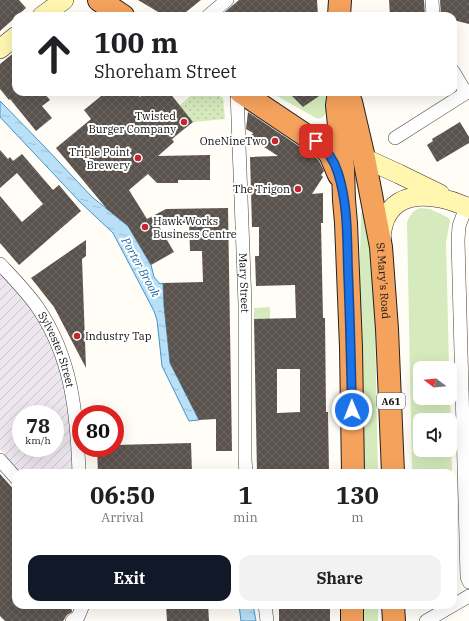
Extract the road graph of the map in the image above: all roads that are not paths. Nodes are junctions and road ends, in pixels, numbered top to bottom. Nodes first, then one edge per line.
1 (48, 0) edge
2 (64, 0) edge
3 (98, 0) edge
4 (227, 0) edge
5 (340, 0) edge
6 (432, 0) edge
7 (41, 12) edge
8 (48, 12) edge
9 (117, 12) edge
10 (213, 12) edge
11 (339, 12) edge
12 (433, 12) edge
13 (12, 39) edge
14 (0, 49) edge
15 (457, 77) edge
16 (467, 92) edge
17 (237, 96) edge
18 (247, 96) edge
19 (338, 96) edge
20 (348, 96) edge
21 (395, 138) dead end
22 (364, 158) junction
23 (344, 200) junction
24 (462, 205) edge
25 (381, 247) junction
26 (0, 264) edge
27 (0, 460) edge
28 (79, 469) edge
29 (245, 469) edge
30 (353, 469) edge
31 (393, 469) edge
32 (12, 474) edge
33 (469, 582) edge
34 (469, 596) edge
35 (457, 603) edge
36 (81, 609) edge
37 (266, 609) edge
38 (352, 609) edge
39 (394, 609) edge
40 (447, 609) edge
41 (72, 621) edge
42 (267, 621) edge
43 (352, 621) edge
44 (394, 621) edge
45 (426, 621) edge

1 - 7 street
2 - 8 street
3 - 9 highway
4 - 10 street
5 - 11 highway
6 - 12 street
13 - 14 street
15 - 16 street
16 - 21 street
17 - 29 street, Mary Street
18 - 23 highway
19 - 23 highway
20 - 22 highway, St Mary's Road / A61
22 - 23 highway
22 - 24 street
22 - 25 highway, St Mary's Road / A61
23 - 30 highway
24 - 25 street
24 - 33 street
25 - 31 highway, St Mary's Road / A61
26 - 28 street, Sylvester Street
27 - 32 street
34 - 35 street
36 - 41 street
37 - 42 street
38 - 43 highway
39 - 44 highway
40 - 45 street

